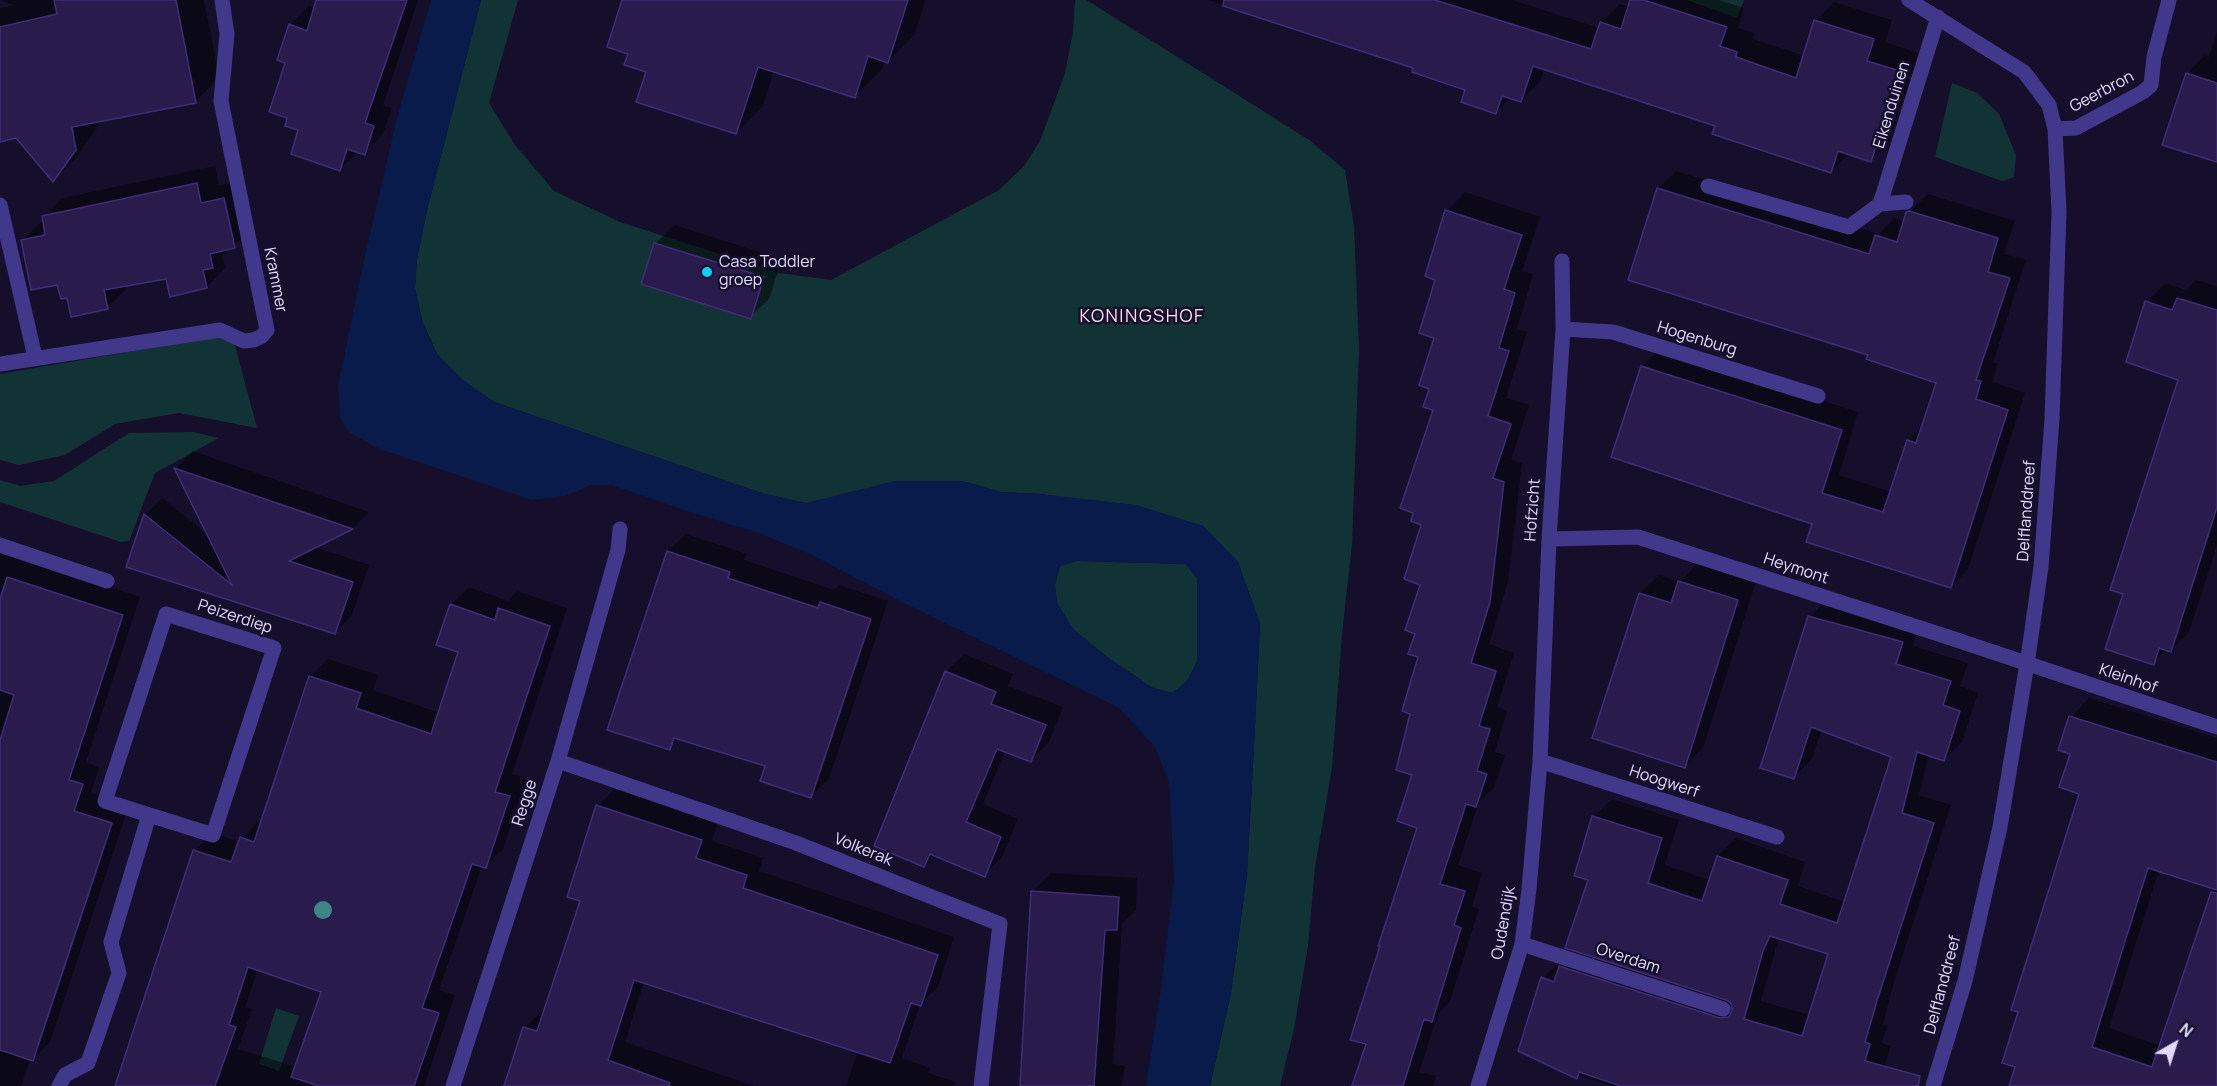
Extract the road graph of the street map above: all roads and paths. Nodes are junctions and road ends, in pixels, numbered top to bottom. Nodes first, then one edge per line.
1 (222, 0) edge
2 (1909, 0) edge
3 (2169, 0) edge
4 (1938, 17) junction
5 (2055, 129) junction
6 (1707, 186) dead end
7 (1906, 202) dead end
8 (1880, 204) junction
9 (0, 205) edge
10 (1562, 261) dead end
11 (1563, 328) junction
12 (35, 357) junction
13 (0, 364) edge
14 (1818, 396) dead end
15 (620, 529) dead end
16 (1548, 539) junction
17 (0, 545) edge
18 (107, 581) dead end
19 (2027, 664) junction
20 (2217, 728) edge
21 (558, 761) junction
22 (1540, 761) junction
23 (149, 814) junction
24 (1777, 837) dead end
25 (1522, 944) junction
26 (1723, 1009) dead end
27 (59, 1086) edge
28 (453, 1086) edge
29 (981, 1086) edge
30 (1478, 1086) edge
31 (1933, 1086) edge

1 - 12 street, Krammer
2 - 4 street, Delflanddreef
3 - 5 street, Geerbron
4 - 5 street, Delflanddreef
4 - 8 street, Eikenduinen
5 - 19 street, Delflanddreef
6 - 8 street
7 - 8 street
9 - 12 street
10 - 11 street, Hofzicht
11 - 14 street, Hogenburg
11 - 16 street, Hofzicht
12 - 13 street, Krammer
15 - 21 street, Regge
16 - 19 street, Heymont
16 - 22 street, Hofzicht
17 - 18 street
19 - 20 street, Kleinhof
19 - 31 street, Delflanddreef
21 - 28 street, Regge
21 - 29 street, Volkerak
22 - 24 street, Hoogwerf
22 - 25 street, Oudendijk
23 - 23 street, Peizerdiep
23 - 27 street
25 - 26 street, Overdam
25 - 30 street, Oudendijk

